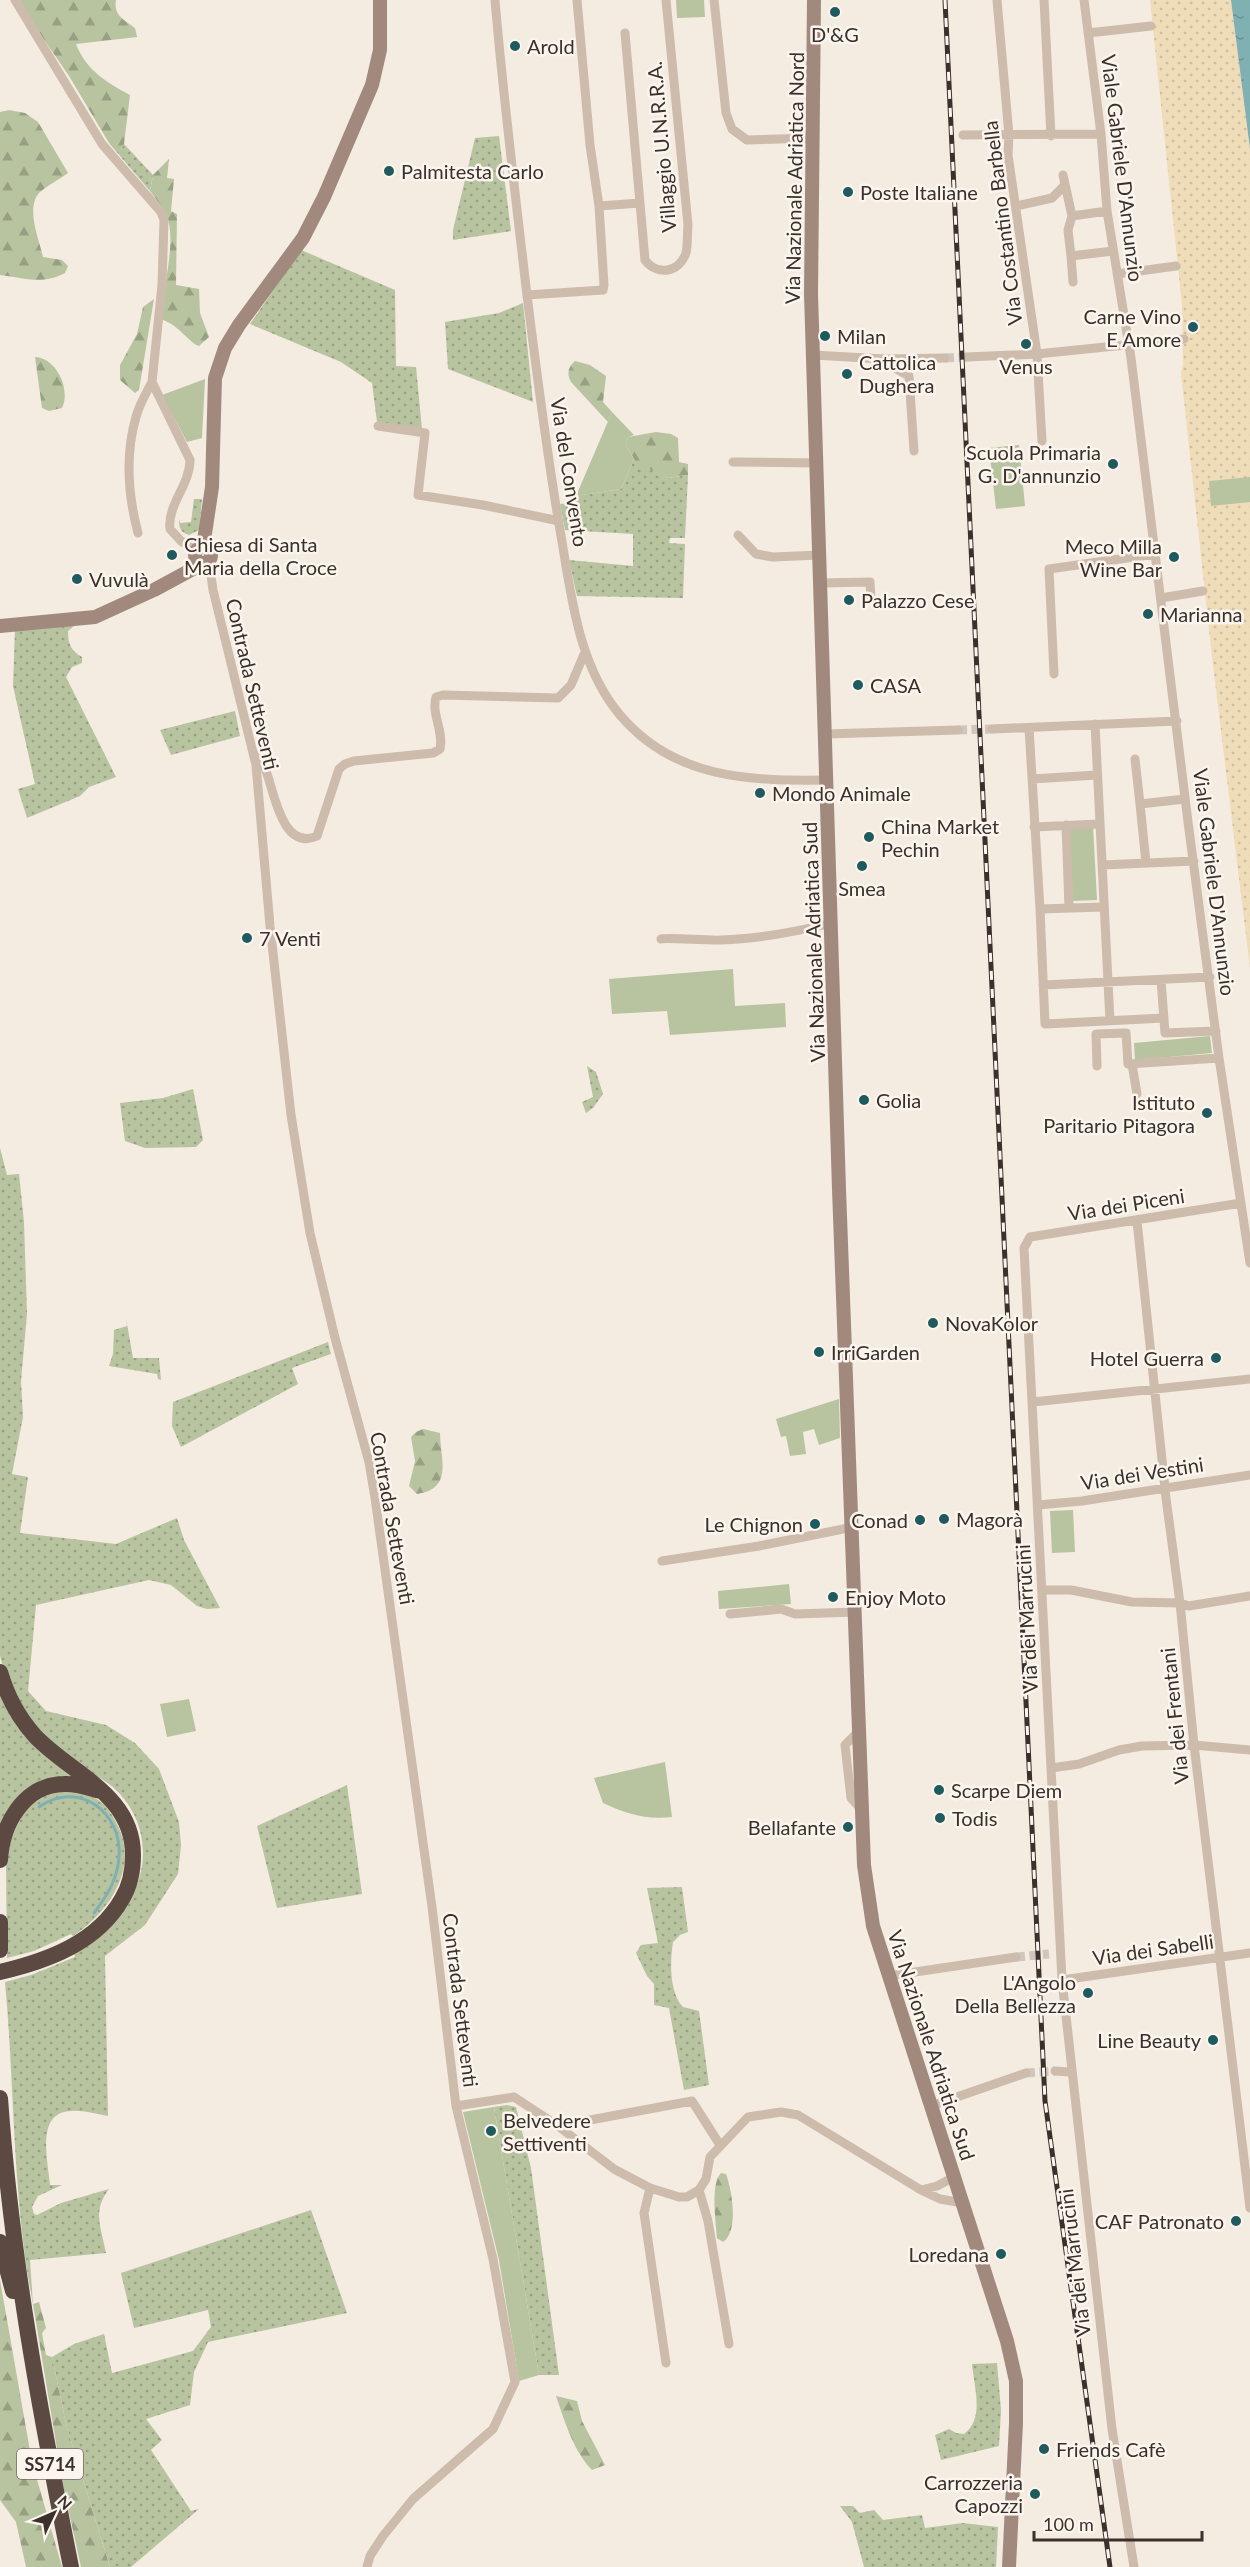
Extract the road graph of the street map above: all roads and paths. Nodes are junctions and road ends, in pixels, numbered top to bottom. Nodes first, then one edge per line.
1 (15, 0) edge
2 (380, 0) edge
3 (495, 0) edge
4 (577, 0) edge
5 (666, 0) edge
6 (714, 0) edge
7 (814, 0) edge
8 (996, 0) edge
9 (1044, 0) edge
10 (1084, 0) edge
11 (1151, 26) dead end
12 (625, 33) dead end
13 (1088, 33) junction
14 (963, 135) dead end
15 (1009, 135) junction
16 (1101, 135) junction
17 (1052, 136) junction
18 (813, 138) junction
19 (1063, 175) dead end
20 (1065, 185) junction
21 (640, 203) junction
22 (599, 206) junction
23 (1016, 206) junction
24 (1107, 211) junction
25 (1072, 216) junction
26 (1113, 251) junction
27 (1071, 256) junction
28 (1176, 266) dead end
29 (1117, 274) junction
30 (1073, 282) dead end
31 (527, 295) junction
32 (1184, 339) dead end
33 (1129, 344) junction
34 (1037, 354) junction
35 (813, 355) junction
36 (967, 357) tunnel mouth
37 (945, 358) tunnel mouth
38 (891, 359) junction
39 (152, 382) junction
40 (378, 426) dead end
41 (1042, 441) dead end
42 (914, 451) dead end
43 (733, 462) dead end
44 (817, 463) junction
45 (559, 521) junction
46 (138, 533) dead end
47 (738, 535) dead end
48 (1155, 554) junction
49 (820, 555) junction
50 (201, 557) junction
51 (821, 583) junction
52 (1203, 591) dead end
53 (1161, 598) junction
54 (871, 600) dead end
55 (0, 626) edge
56 (585, 652) junction
57 (1054, 674) dead end
58 (1177, 721) junction
59 (1095, 724) junction
60 (1029, 728) junction
61 (992, 729) tunnel mouth
62 (958, 730) tunnel mouth
63 (826, 734) junction
64 (252, 746) junction
65 (1135, 759) dead end
66 (1097, 775) junction
67 (1032, 779) junction
68 (827, 780) junction
69 (1185, 799) junction
70 (1140, 804) junction
71 (1099, 824) junction
72 (1066, 825) junction
73 (1035, 826) junction
74 (1194, 861) junction
75 (1146, 863) junction
76 (1102, 865) junction
77 (1103, 907) junction
78 (1069, 908) junction
79 (1041, 909) junction
80 (832, 923) junction
81 (661, 939) dead end
82 (1210, 976) junction
83 (1161, 980) junction
84 (1109, 982) junction
85 (1043, 985) junction
86 (1164, 1018) junction
87 (1110, 1021) junction
88 (1216, 1031) junction
89 (1219, 1058) junction
90 (1132, 1064) junction
91 (1097, 1066) dead end
92 (1137, 1094) dead end
93 (1241, 1203) junction
94 (1137, 1221) junction
95 (1024, 1248) joint
96 (1250, 1263) edge
97 (1250, 1379) edge
98 (1156, 1388) junction
99 (1033, 1402) junction
100 (1250, 1475) edge
101 (1166, 1488) junction
102 (1038, 1505) junction
103 (853, 1527) junction
104 (662, 1561) dead end
105 (1043, 1590) junction
106 (1250, 1596) edge
107 (1180, 1604) junction
108 (856, 1612) junction
109 (730, 1614) dead end
110 (0, 1672) edge
111 (1194, 1745) junction
112 (1250, 1750) edge
113 (1051, 1768) junction
114 (102, 1791) junction
115 (0, 1860) edge
116 (0, 1922) edge
117 (0, 1950) edge
118 (1060, 1953) junction
119 (1250, 1953) edge
120 (1049, 1954) tunnel mouth
121 (1016, 1958) tunnel mouth
122 (1220, 1958) junction
123 (0, 1972) edge
124 (888, 1976) junction
125 (1062, 1980) junction
126 (1055, 2071) tunnel mouth
127 (1070, 2072) junction
128 (1026, 2073) tunnel mouth
129 (0, 2098) edge
130 (456, 2106) junction
131 (930, 2106) junction
132 (558, 2126) junction
133 (720, 2145) junction
134 (954, 2177) junction
135 (650, 2188) junction
136 (699, 2190) junction
137 (921, 2190) junction
138 (963, 2203) junction
139 (1250, 2208) edge
140 (0, 2242) edge
141 (729, 2344) dead end
142 (32, 2360) junction
143 (666, 2363) dead end
144 (71, 2567) edge
145 (367, 2567) edge
146 (1009, 2567) edge
147 (1134, 2567) edge

1 - 39 street
2 - 50 main road
3 - 31 street, Via del Convento
4 - 22 street
5 - 21 street, Villaggio U.N.R.R.A.
6 - 18 street
7 - 18 main road, Via Nazionale Adriatica Nord
8 - 15 street, Via Costantino Barbella
9 - 17 street
10 - 13 street, Viale Gabriele D'Annunzio
11 - 13 street
12 - 21 street, Villaggio U.N.R.R.A.
13 - 16 street, Viale Gabriele D'Annunzio
14 - 15 street
15 - 17 street
15 - 23 street, Via Costantino Barbella
16 - 17 street
16 - 24 street, Viale Gabriele D'Annunzio
18 - 35 main road, Via Nazionale Adriatica Nord
19 - 20 street
20 - 23 street
20 - 25 street
21 - 22 street, Villaggio U.N.R.R.A.
22 - 31 street
23 - 34 street, Via Costantino Barbella
24 - 25 street
24 - 26 street, Viale Gabriele D'Annunzio
25 - 27 street
26 - 27 street
26 - 29 street, Viale Gabriele D'Annunzio
27 - 30 street
28 - 29 street
29 - 33 street, Viale Gabriele D'Annunzio
31 - 45 street, Via del Convento
32 - 33 street
33 - 34 street
33 - 48 street, Viale Gabriele D'Annunzio
34 - 36 street
34 - 41 street, Via Costantino Barbella
35 - 38 street
35 - 44 main road, Via Nazionale Adriatica Sud
37 - 38 street
38 - 42 street
39 - 46 street
39 - 50 street
40 - 45 street
43 - 44 street
44 - 49 main road, Via Nazionale Adriatica Sud
45 - 56 street, Via del Convento
47 - 49 street
48 - 53 street, Viale Gabriele D'Annunzio
48 - 57 street
49 - 51 main road, Via Nazionale Adriatica Sud
50 - 55 main road
50 - 64 street, Contrada Setteventi
51 - 54 street
51 - 63 main road, Via Nazionale Adriatica Sud
52 - 53 street
53 - 58 street, Viale Gabriele D'Annunzio
56 - 64 street
56 - 68 street, Via del Convento
58 - 59 street
58 - 69 street, Viale Gabriele D'Annunzio
59 - 60 street
59 - 66 street
60 - 61 street
60 - 67 street
62 - 63 street
63 - 68 main road, Via Nazionale Adriatica Sud
64 - 130 street, Contrada Setteventi
65 - 70 street
66 - 67 street
66 - 71 street
67 - 73 street
68 - 80 main road, Via Nazionale Adriatica Sud
69 - 70 street
69 - 74 street, Viale Gabriele D'Annunzio
70 - 75 street
71 - 72 street
71 - 76 street
72 - 73 street
72 - 78 street
73 - 79 street
74 - 75 street
74 - 82 street, Viale Gabriele D'Annunzio
75 - 76 street
76 - 77 street
77 - 78 street
77 - 84 street
78 - 79 street
79 - 85 street
80 - 81 street
80 - 103 main road, Via Nazionale Adriatica Sud
82 - 83 street
82 - 88 street, Viale Gabriele D'Annunzio
83 - 84 street
83 - 86 street
84 - 85 street
84 - 87 street
85 - 87 street
86 - 87 street
86 - 88 street
88 - 89 street, Viale Gabriele D'Annunzio
89 - 90 street
89 - 93 street, Viale Gabriele D'Annunzio
90 - 91 street
90 - 92 street
93 - 94 street, Via dei Piceni
93 - 96 street, Viale Gabriele D'Annunzio
94 - 95 street, Via dei Piceni
94 - 98 street, Via dei Frentani
95 - 99 street, Via dei Marrucini
97 - 98 street
98 - 99 street
98 - 101 street, Via dei Frentani
99 - 102 street, Via dei Marrucini
100 - 101 street, Via dei Vestini
101 - 102 street, Via dei Vestini
101 - 107 street, Via dei Frentani
102 - 105 street, Via dei Marrucini
103 - 104 street
103 - 108 main road, Via Nazionale Adriatica Sud
105 - 107 street
105 - 113 street, Via dei Marrucini
106 - 107 street
107 - 111 street, Via dei Frentani
108 - 109 street
108 - 124 main road, Via Nazionale Adriatica Sud
110 - 114 highway
111 - 112 street
111 - 113 street
111 - 122 street, Via dei Frentani
113 - 118 street, Via dei Marrucini
114 - 115 highway
114 - 123 highway
116 - 117 highway
118 - 120 street
118 - 125 street, Via dei Marrucini
119 - 122 street, Via dei Sabelli
121 - 124 street
122 - 125 street, Via dei Sabelli
122 - 139 street, Via dei Frentani
124 - 131 main road, Via Nazionale Adriatica Sud
125 - 127 street, Via dei Marrucini
126 - 127 street
127 - 147 street, Via dei Marrucini
128 - 131 street
129 - 142 highway, SS714
130 - 132 street
130 - 145 street, Contrada Setteventi
131 - 134 main road, Via Nazionale Adriatica Sud
132 - 133 street
132 - 135 street
133 - 136 street
133 - 137 street
134 - 137 street
134 - 138 main road, Via Nazionale Adriatica Sud
135 - 136 street
135 - 143 street
136 - 141 street
137 - 138 street
138 - 146 main road, Via Nazionale Adriatica Sud
140 - 142 highway
142 - 144 highway, SS714

